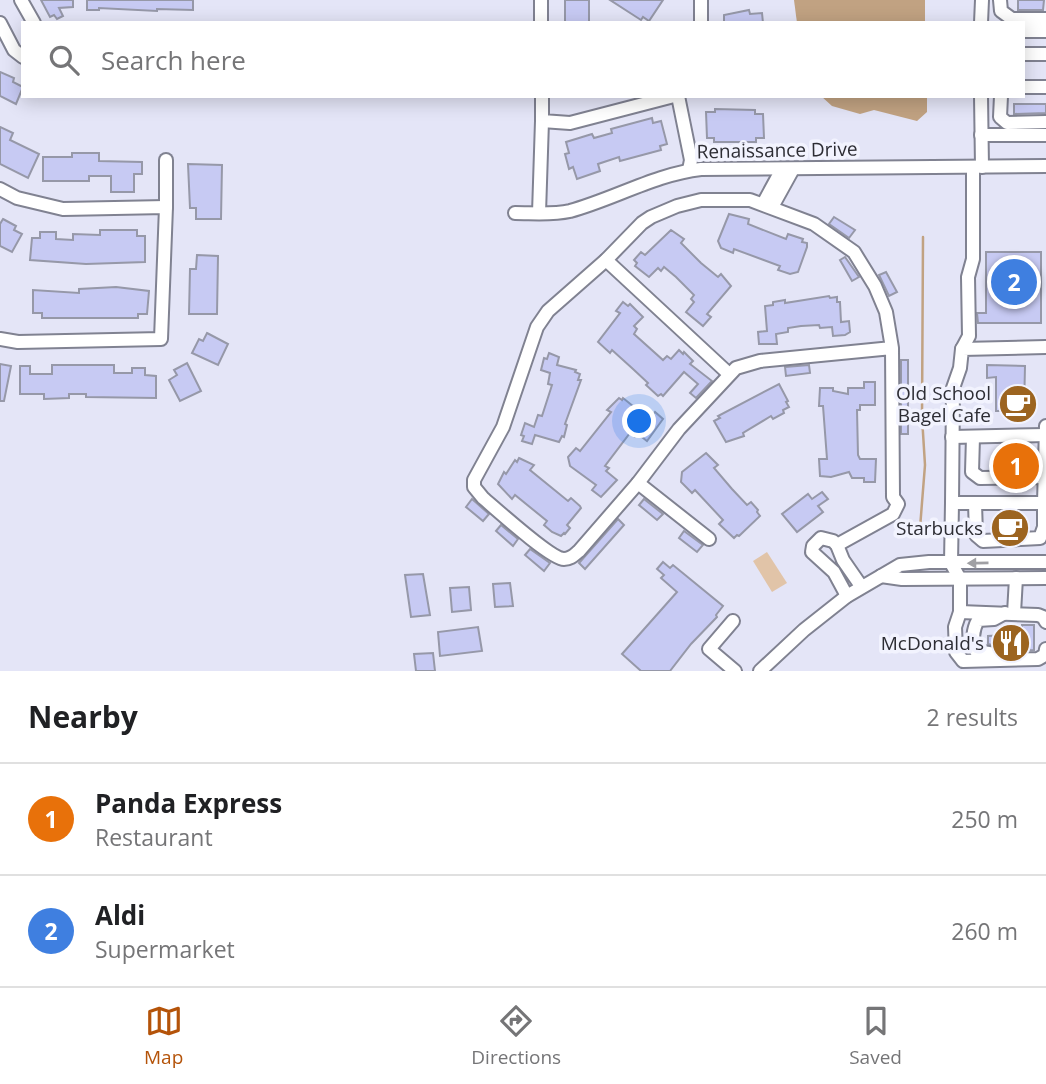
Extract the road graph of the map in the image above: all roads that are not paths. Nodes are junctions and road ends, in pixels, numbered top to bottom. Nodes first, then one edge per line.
1 (21, 0) edge
2 (541, 0) edge
3 (701, 0) edge
4 (982, 0) edge
5 (1000, 0) edge
6 (1046, 19) edge
7 (33, 21) edge
8 (541, 21) edge
9 (701, 21) edge
10 (981, 21) edge
11 (0, 23) edge
12 (1025, 31) edge
13 (1046, 31) edge
14 (1025, 54) edge
15 (1046, 54) edge
16 (21, 55) edge
17 (1025, 62) edge
18 (1046, 62) edge
19 (1046, 86) edge
20 (1025, 87) edge
21 (542, 98) edge
22 (668, 98) edge
23 (676, 98) edge
24 (981, 98) edge
25 (994, 98) edge
26 (1001, 98) edge
27 (542, 121) junction
28 (1046, 122) edge
29 (1007, 123) junction
30 (981, 135) junction
31 (1046, 135) edge
32 (166, 160) dead end
33 (1046, 166) edge
34 (977, 167) junction
35 (788, 169) junction
36 (689, 170) junction
37 (0, 190) edge
38 (768, 205) junction
39 (166, 206) junction
40 (515, 213) dead end
41 (539, 213) junction
42 (606, 260) junction
43 (0, 339) edge
44 (1046, 347) edge
45 (892, 348) junction
46 (962, 349) junction
47 (729, 374) junction
48 (1045, 431) edge
49 (951, 437) junction
50 (973, 437) junction
51 (1045, 477) edge
52 (638, 483) junction
53 (952, 503) junction
54 (975, 503) junction
55 (1044, 503) edge
56 (709, 538) dead end
57 (837, 545) junction
58 (1046, 562) edge
59 (951, 563) junction
60 (881, 576) junction
61 (1016, 578) junction
62 (1046, 578) edge
63 (960, 579) junction
64 (861, 586) junction
65 (848, 596) junction
66 (960, 612) junction
67 (1009, 613) junction
68 (733, 621) dead end
69 (1046, 622) edge
70 (1046, 651) edge
71 (736, 671) edge
72 (760, 671) edge

1 - 7 street
2 - 8 street
3 - 9 street
4 - 10 street
5 - 6 street
11 - 16 street
12 - 13 street
14 - 15 street
17 - 18 street
19 - 20 street
21 - 27 street
22 - 27 street
23 - 36 street
24 - 30 street
25 - 29 street
26 - 29 street
27 - 41 street
28 - 29 street
30 - 31 street
30 - 34 street
32 - 39 street
33 - 34 street, Renaissance Drive
34 - 35 street, Renaissance Drive
34 - 46 street
35 - 36 street, Renaissance Drive
35 - 38 street
36 - 41 street, Renaissance Drive
37 - 39 street
38 - 42 street
38 - 45 street
39 - 43 street
40 - 41 street, Renaissance Drive
42 - 47 street
42 - 52 street
44 - 46 street
45 - 47 street
45 - 57 street
46 - 49 street
47 - 52 street
48 - 50 street
48 - 51 street
49 - 50 street
49 - 53 street
50 - 51 street
51 - 55 street
52 - 56 street
53 - 54 street
53 - 59 street
54 - 55 street
54 - 55 street
57 - 64 street
57 - 65 street
58 -> 59 street
59 - 60 street
59 - 63 street
60 - 63 street
60 - 64 street
61 - 62 street
61 - 63 street
61 - 67 street
63 - 66 street
64 - 65 street
65 - 72 street
66 - 67 street
66 - 70 street
67 - 69 street
67 - 70 street
68 - 71 street

